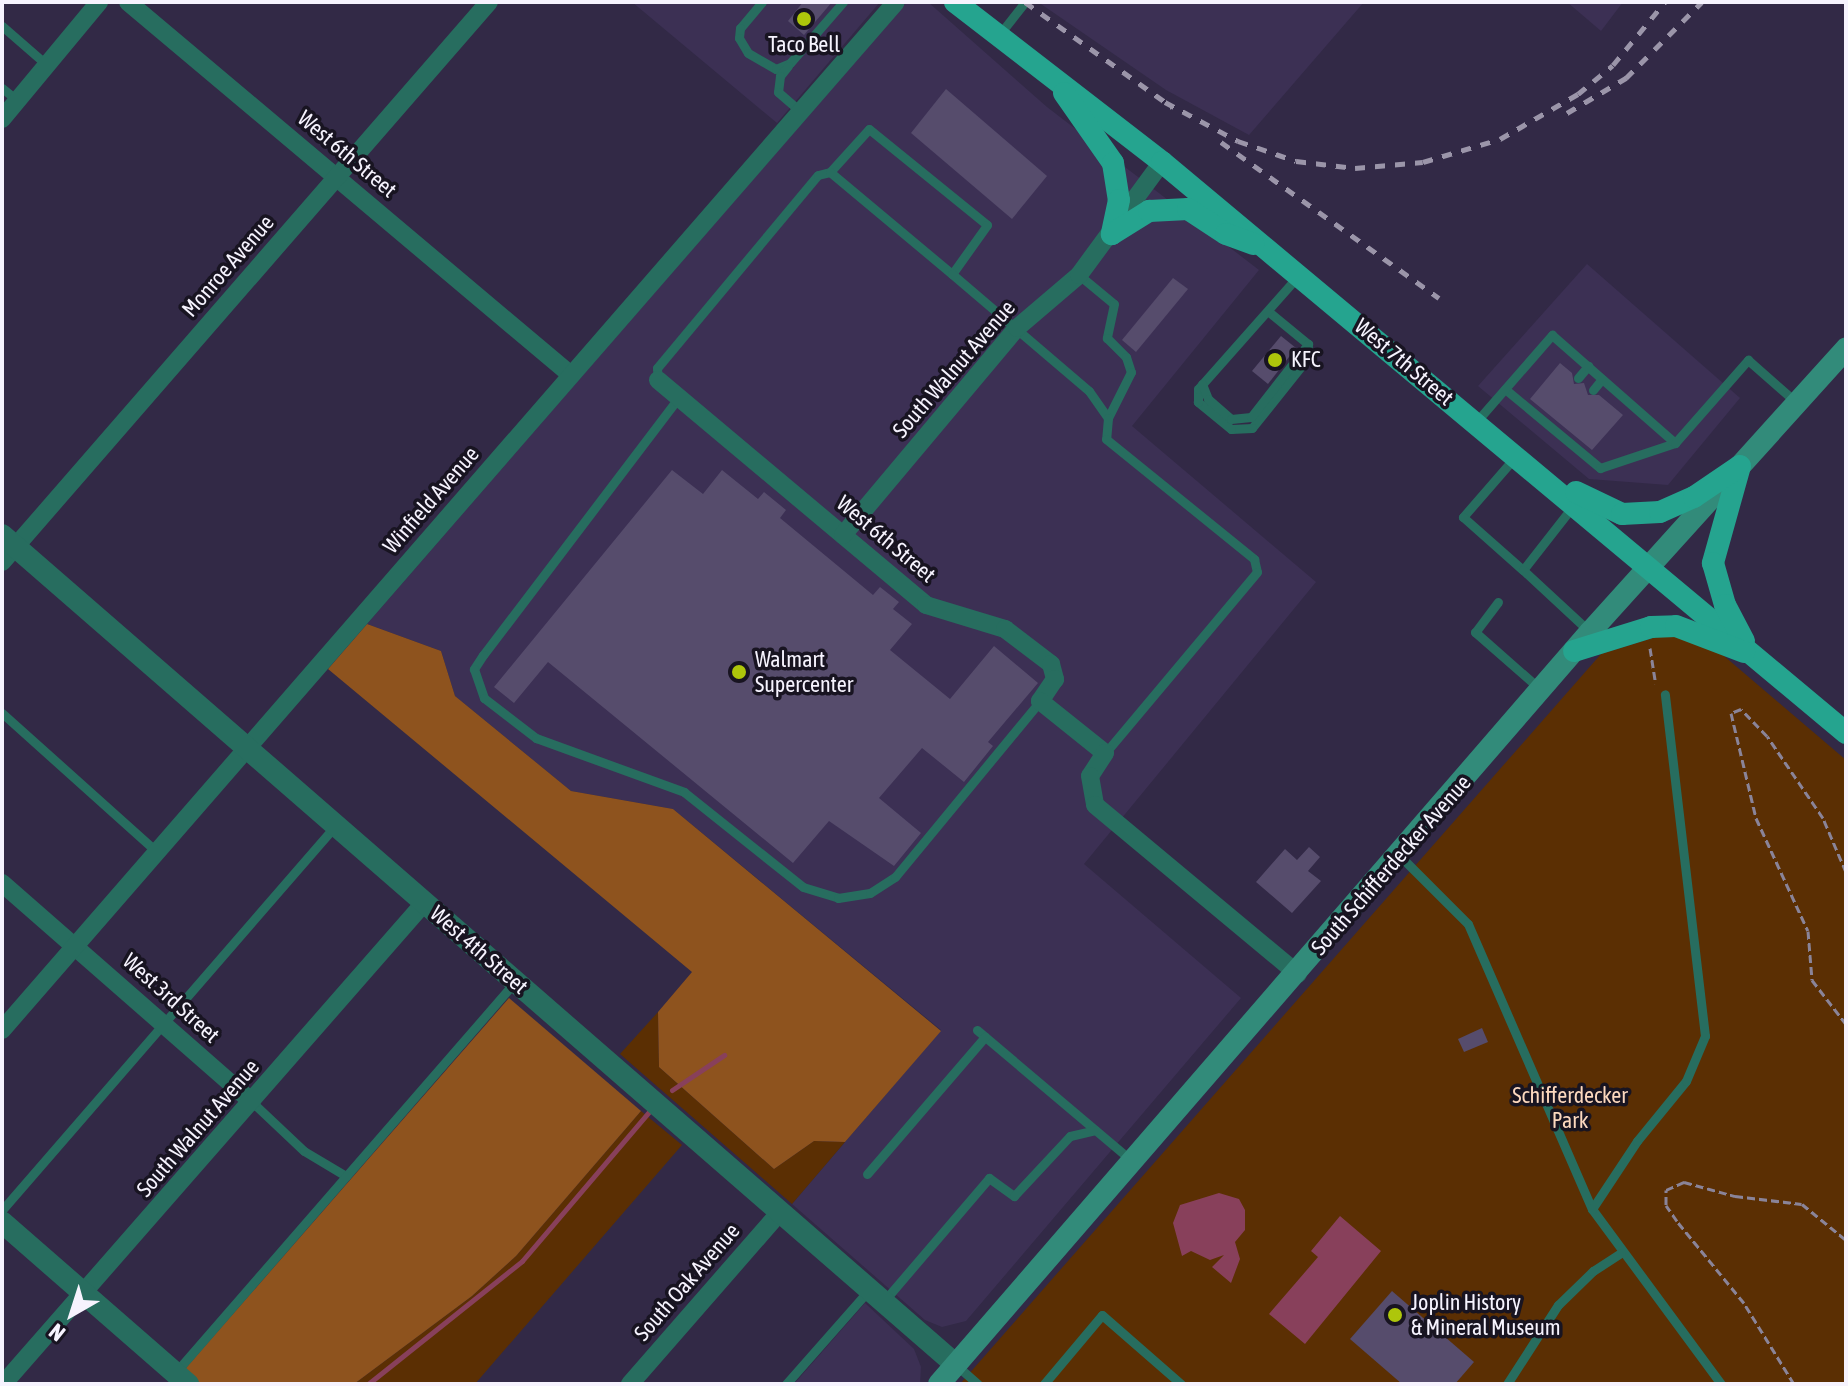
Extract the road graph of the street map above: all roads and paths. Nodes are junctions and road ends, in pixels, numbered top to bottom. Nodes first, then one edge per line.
1 (99, 2) edge
2 (128, 2) edge
3 (489, 2) edge
4 (762, 2) edge
5 (843, 2) edge
6 (896, 2) edge
7 (955, 2) edge
8 (1025, 2) edge
9 (2, 26) edge
10 (999, 35) junction
11 (790, 63) junction
12 (47, 65) junction
13 (1052, 75) junction
14 (2, 88) edge
15 (17, 100) junction
16 (801, 112) junction
17 (2, 119) edge
18 (1162, 162) junction
19 (830, 172) junction
20 (337, 177) junction
21 (1112, 234) junction
22 (1265, 247) junction
23 (952, 274) junction
24 (1079, 275) junction
25 (1299, 275) junction
26 (1269, 312) junction
27 (1017, 328) junction
28 (1846, 349) edge
29 (1588, 366) junction
30 (571, 375) junction
31 (1578, 378) dead end
32 (1602, 379) junction
33 (658, 380) joint
34 (1505, 389) junction
35 (1593, 390) dead end
36 (1620, 395) junction
37 (679, 397) junction
38 (1797, 403) junction
39 (1611, 406) dead end
40 (1108, 418) junction
41 (1476, 422) junction
42 (1675, 443) junction
43 (1516, 455) junction
44 (1740, 466) junction
45 (1550, 484) junction
46 (1574, 504) junction
47 (843, 535) junction
48 (6, 548) edge
49 (1649, 567) junction
50 (1523, 570) junction
51 (1498, 602) dead end
52 (1590, 632) junction
53 (1650, 640) dead end
54 (1574, 651) junction
55 (1751, 652) junction
56 (1541, 690) junction
57 (1665, 694) joint
58 (1040, 701) junction
59 (2, 713) edge
60 (1846, 733) edge
61 (247, 748) junction
62 (1105, 753) junction
63 (336, 825) junction
64 (157, 852) junction
65 (1400, 856) junction
66 (1846, 872) edge
67 (2, 883) edge
68 (424, 903) junction
69 (75, 945) junction
70 (1298, 974) junction
71 (515, 982) junction
72 (164, 1024) junction
73 (1846, 1024) edge
74 (2, 1030) edge
75 (252, 1102) junction
76 (1095, 1130) junction
77 (1133, 1162) junction
78 (867, 1174) dead end
79 (346, 1176) junction
80 (1592, 1209) junction
81 (2, 1210) edge
82 (780, 1212) junction
83 (2, 1222) edge
84 (1846, 1240) edge
85 (1621, 1253) junction
86 (85, 1294) junction
87 (876, 1296) junction
88 (956, 1365) junction
89 (181, 1378) edge
90 (5, 1382) dead end
91 (630, 1384) edge
92 (786, 1384) edge
93 (939, 1384) edge
94 (978, 1384) edge
95 (1045, 1384) edge
96 (1181, 1384) edge
97 (1507, 1384) edge
98 (1721, 1384) edge
99 (1794, 1384) edge

1 - 12 street
2 - 20 street, West 6th Street
3 - 20 street, Monroe Avenue
4 - 11 lane
5 - 11 lane
6 - 16 street, Winfield Avenue
7 - 10 main road, West 7th Street
8 - 10 lane
9 - 12 lane
10 - 13 main road, West 7th Street
11 - 16 lane
12 - 15 street
13 - 18 main road, West 7th Street
13 - 21 main road
14 - 15 lane
15 - 17 street
16 - 30 street, Winfield Avenue
18 - 21 street, South Walnut Avenue
18 - 22 main road, West 7th Street
19 - 23 lane
19 - 23 lane
19 - 33 lane
20 - 30 street, West 6th Street
20 - 48 street, Monroe Avenue
21 - 22 main road
21 - 24 street, South Walnut Avenue
22 - 25 main road, West 7th Street
23 - 27 lane
24 - 27 street, South Walnut Avenue
24 - 40 lane
25 - 26 lane
25 - 41 main road, West 7th Street
26 - 26 lane
27 - 40 lane
27 - 47 street, South Walnut Avenue
28 - 38 main road, South Schifferdecker Avenue
29 - 31 lane
29 - 32 lane
29 - 34 lane
30 - 61 street, Winfield Avenue
32 - 35 lane
32 - 36 lane
33 - 37 street, West 6th Street
34 - 41 lane
34 - 42 lane
36 - 39 lane
36 - 42 lane
37 - 47 street, West 6th Street
37 - 58 lane
38 - 42 lane
38 - 44 main road, South Schifferdecker Avenue
40 - 62 lane
41 - 43 main road, West 7th Street
43 - 45 main road, West 7th Street
43 - 50 lane
44 - 45 main road
44 - 49 main road, South Schifferdecker Avenue
44 - 55 main road
45 - 46 main road, West 7th Street
46 - 49 main road, West 7th Street
46 - 50 lane
47 - 58 street, West 6th Street
48 - 61 street, West 4th Street
49 - 52 main road, South Schifferdecker Avenue
49 - 55 main road, West 7th Street
50 - 52 lane
51 - 56 lane
52 - 54 main road, South Schifferdecker Avenue
53 - 57 path
54 - 55 main road
54 - 56 main road, South Schifferdecker Avenue
55 - 60 main road, West 7th Street
56 - 65 main road, South Schifferdecker Avenue
57 - 80 lane
58 - 62 street
59 - 64 lane
61 - 63 street, West 4th Street
61 - 64 street, Winfield Avenue
62 - 70 street
63 - 68 street, West 4th Street
63 - 72 lane
64 - 69 street, Winfield Avenue
65 - 70 main road, South Schifferdecker Avenue
65 - 80 lane
66 - 73 path
67 - 69 street, West 3rd Street
68 - 71 street, West 4th Street
68 - 75 street, South Walnut Avenue
69 - 72 street, West 3rd Street
69 - 74 street, Winfield Avenue
70 - 77 main road, South Schifferdecker Avenue
71 - 79 lane
71 - 82 street, West 4th Street
72 - 75 street, West 3rd Street
72 - 81 lane
75 - 79 lane, West 3rd Street
75 - 86 street, South Walnut Avenue
76 - 77 lane
76 - 78 lane
76 - 87 lane
77 - 88 main road, South Schifferdecker Avenue
79 - 89 lane
80 - 85 lane
82 - 87 street, West 4th Street
82 - 91 street, South Oak Avenue
83 - 86 street
84 - 99 path
85 - 97 lane
85 - 98 lane
86 - 89 street
86 - 90 street, South Walnut Avenue
87 - 88 street, West 4th Street
87 - 92 lane
88 - 93 main road, South Schifferdecker Avenue
88 - 94 lane
95 - 96 lane

